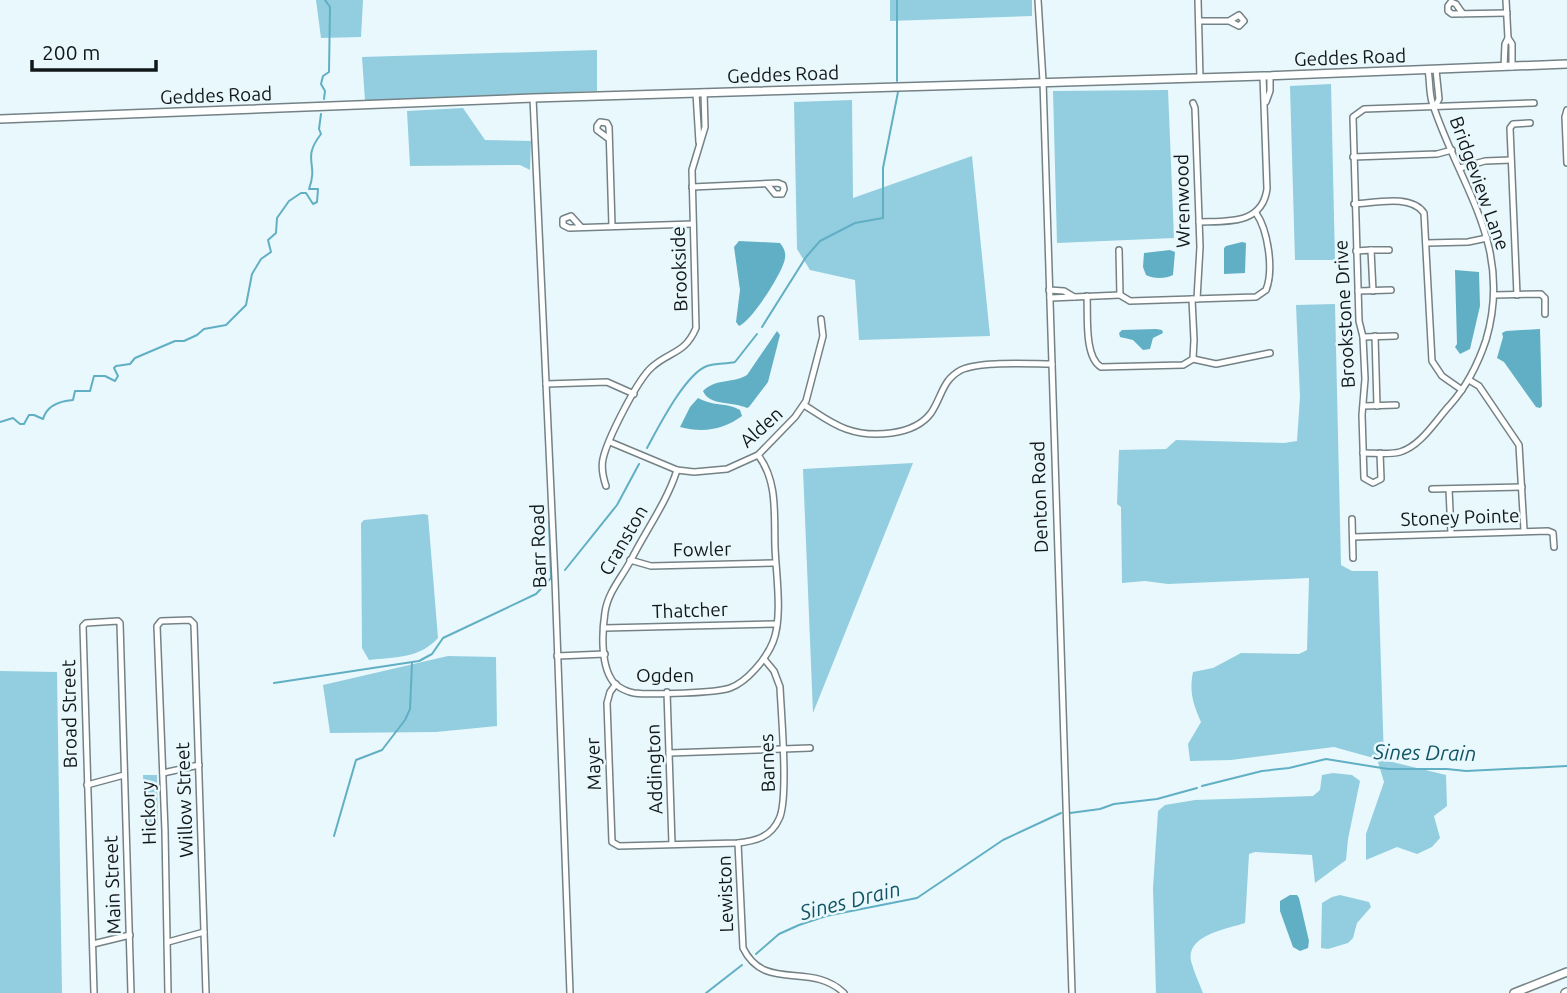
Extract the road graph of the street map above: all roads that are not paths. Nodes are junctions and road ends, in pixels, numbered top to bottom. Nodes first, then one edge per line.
1 (1038, 0) edge
2 (1198, 0) edge
3 (1506, 0) edge
4 (1507, 13) junction
5 (1463, 14) dead end
6 (1199, 21) junction
7 (1230, 21) dead end
8 (1567, 64) edge
9 (1508, 67) junction
10 (1432, 70) junction
11 (1267, 76) junction
12 (1200, 78) junction
13 (1043, 81) junction
14 (700, 92) junction
15 (533, 98) junction
16 (1193, 103) dead end
17 (1534, 103) dead end
18 (1435, 107) junction
19 (1567, 110) edge
20 (0, 119) edge
21 (1530, 123) dead end
22 (609, 139) dead end
23 (1452, 150) junction
24 (1353, 157) junction
25 (1511, 160) junction
26 (1567, 163) edge
27 (1460, 168) junction
28 (766, 184) dead end
29 (692, 187) junction
30 (1354, 204) junction
31 (1256, 212) junction
32 (1199, 222) junction
33 (694, 224) junction
34 (612, 226) junction
35 (580, 228) dead end
36 (1487, 238) junction
37 (1427, 243) junction
38 (1119, 250) dead end
39 (1371, 250) junction
40 (1389, 250) dead end
41 (1356, 251) junction
42 (1049, 290) junction
43 (1373, 290) junction
44 (1391, 290) dead end
45 (1358, 291) junction
46 (1120, 295) junction
47 (1494, 295) junction
48 (1517, 295) junction
49 (1087, 296) junction
50 (1074, 297) junction
51 (1050, 298) junction
52 (1195, 299) junction
53 (1545, 314) dead end
54 (821, 319) dead end
55 (1395, 336) dead end
56 (1363, 337) junction
57 (1375, 337) junction
58 (1270, 354) dead end
59 (1193, 359) junction
60 (1052, 364) junction
61 (1469, 380) junction
62 (546, 384) junction
63 (1462, 390) junction
64 (634, 394) junction
65 (804, 405) junction
66 (1396, 405) dead end
67 (1377, 406) junction
68 (1364, 407) junction
69 (610, 442) junction
70 (1363, 453) junction
71 (1380, 453) junction
72 (758, 455) junction
73 (677, 470) junction
74 (606, 486) dead end
75 (1522, 487) junction
76 (1432, 489) dead end
77 (1449, 489) junction
78 (1352, 519) dead end
79 (1524, 530) junction
80 (1451, 533) junction
81 (1353, 537) junction
82 (1554, 547) dead end
83 (1353, 558) dead end
84 (631, 560) junction
85 (775, 563) junction
86 (177, 620) joint
87 (777, 624) junction
88 (604, 628) junction
89 (605, 654) junction
90 (557, 656) junction
91 (764, 659) junction
92 (616, 684) junction
93 (667, 692) junction
94 (810, 748) dead end
95 (782, 749) junction
96 (669, 753) junction
97 (199, 765) junction
98 (163, 773) junction
99 (124, 775) junction
100 (87, 785) junction
101 (738, 843) junction
102 (672, 844) junction
103 (204, 932) junction
104 (130, 935) junction
105 (168, 942) junction
106 (93, 944) junction
107 (1567, 972) edge
108 (94, 993) edge
109 (131, 993) edge
110 (168, 993) edge
111 (206, 993) edge
112 (570, 993) edge
113 (844, 993) edge
114 (1072, 993) edge
115 (1514, 993) edge

1 - 13 street, Denton Road
2 - 6 street
3 - 4 street
4 - 5 street
4 - 9 street
6 - 7 street
6 - 12 street
8 - 9 main road, Geddes Road
9 - 10 main road, Geddes Road
10 - 11 main road, Geddes Road
10 - 18 street, Bridgeview Lane
11 - 12 main road, Geddes Road
11 - 31 street
12 - 13 main road, Geddes Road
13 - 14 main road, Geddes Road
13 - 42 street, Denton Road
14 - 15 main road, Geddes Road
14 - 29 street, Brookside
15 - 20 main road, Geddes Road
15 - 62 street, Barr Road
16 - 32 street, Wrenwood
17 - 18 street
18 - 23 street, Bridgeview Lane
18 - 24 street, Brookstone Drive
19 - 26 street
21 - 25 street
22 - 34 street
23 - 24 street
23 - 27 street, Bridgeview Lane
24 - 30 street, Brookstone Drive
25 - 27 street
25 - 48 street
27 - 36 street, Bridgeview Lane
28 - 29 street
29 - 33 street, Brookside
30 - 37 street
30 - 41 street, Brookstone Drive
31 - 32 street
31 - 52 street
32 - 52 street, Wrenwood
33 - 34 street
33 - 64 street, Brookside
34 - 35 street
36 - 37 street
36 - 47 street, Bridgeview Lane
37 - 63 street
38 - 46 street
39 - 40 street
39 - 41 street
39 - 43 street
41 - 45 street, Brookstone Drive
42 - 50 street
42 - 51 street, Denton Road
43 - 44 street
43 - 45 street
45 - 56 street, Brookstone Drive
46 - 49 street
46 - 52 street
47 - 48 street
47 - 61 street, Bridgeview Lane
48 - 53 street
49 - 50 street
49 - 59 street
50 - 51 street
51 - 60 street, Denton Road
52 - 59 street, Wrenwood
54 - 65 street, Alden
55 - 57 street
56 - 57 street
56 - 68 street, Brookstone Drive
57 - 67 street
58 - 59 street
60 - 65 street
60 - 114 street, Denton Road
61 - 63 street, Bridgeview Lane
61 - 75 street
62 - 64 street
62 - 90 street, Barr Road
63 - 71 street, Bridgeview Lane
64 - 69 street, Brookside
65 - 72 street, Alden
66 - 67 street
67 - 68 street
68 - 70 street, Brookstone Drive
69 - 73 street, Alden
69 - 74 street, Brookside
70 - 71 street, Bridgeview Lane
70 - 71 street, Brookstone Drive
72 - 73 street, Alden
72 - 85 street
73 - 84 street, Cranston
75 - 77 street
75 - 79 street
76 - 77 street
77 - 80 street
78 - 81 street
79 - 80 street, Stoney Pointe
79 - 82 street, Stoney Pointe
80 - 81 street, Stoney Pointe
81 - 83 street
84 - 85 street, Fowler
84 - 88 street, Cranston
85 - 87 street
86 - 97 street, Willow Street
86 - 98 street, Hickory
87 - 88 street, Thatcher
87 - 91 street
88 - 89 street, Ogden
89 - 90 street
89 - 92 street, Ogden
90 - 112 street, Barr Road
91 - 93 street, Ogden
91 - 95 street, Barnes
92 - 93 street, Ogden
92 - 102 street, Mayer
93 - 96 street, Addington
94 - 95 street
95 - 96 street
95 - 101 street, Barnes
96 - 102 street, Addington
97 - 98 street
97 - 103 street, Willow Street
98 - 105 street, Hickory
99 - 100 street
99 - 100 street, Broad Street
99 - 104 street, Main Street
100 - 106 street, Broad Street
101 - 102 street
101 - 113 street, Lewiston
103 - 105 street
103 - 111 street, Willow Street
104 - 106 street
104 - 109 street, Main Street
105 - 110 street, Hickory
106 - 108 street, Broad Street
107 - 115 main road

